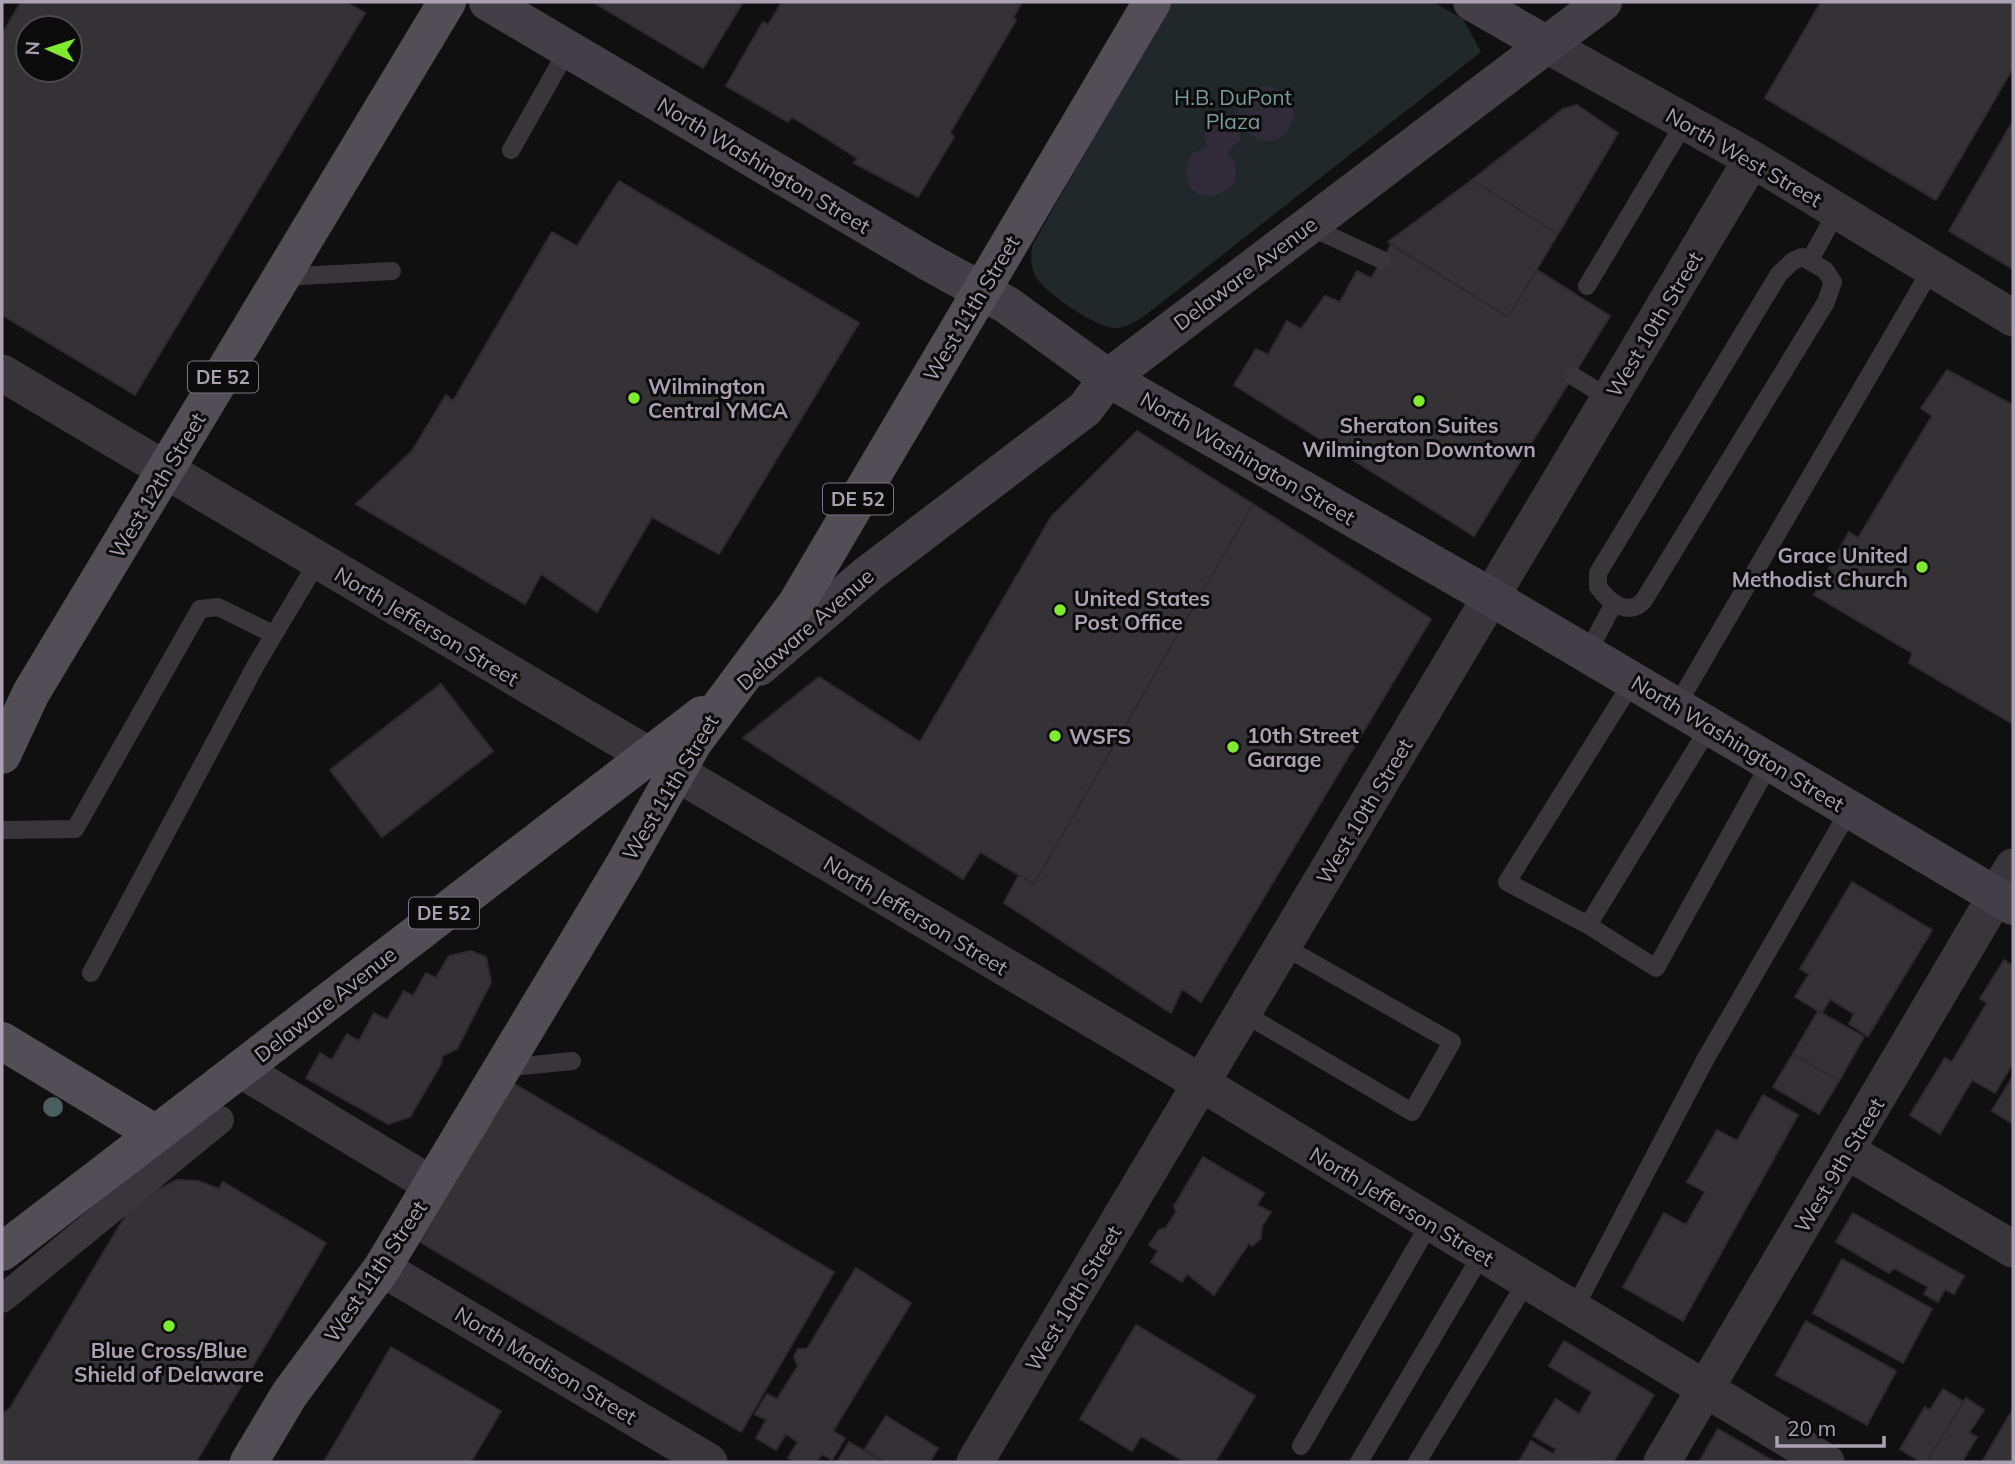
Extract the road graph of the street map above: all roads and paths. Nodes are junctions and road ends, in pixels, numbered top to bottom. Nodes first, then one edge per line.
1 (447, 2) edge
2 (488, 2) edge
3 (1152, 2) edge
4 (1472, 2) edge
5 (1603, 2) edge
6 (1547, 45) junction
7 (568, 49) junction
8 (1685, 122) junction
9 (512, 150) dead end
10 (1752, 159) junction
11 (1837, 211) junction
12 (1308, 226) junction
13 (1382, 260) dead end
14 (1810, 260) junction
15 (1932, 268) junction
16 (392, 271) dead end
17 (282, 277) junction
18 (1587, 286) dead end
19 (981, 291) junction
20 (2013, 318) edge
21 (2, 373) edge
22 (1573, 376) dead end
23 (1108, 378) junction
24 (1610, 398) junction
25 (166, 470) junction
26 (318, 561) junction
27 (1491, 597) junction
28 (1614, 603) junction
29 (273, 634) junction
30 (1587, 654) junction
31 (1633, 681) junction
32 (723, 698) junction
33 (1676, 706) junction
34 (1710, 726) junction
35 (2, 755) edge
36 (1770, 763) junction
37 (662, 766) junction
38 (1850, 809) junction
39 (2, 830) edge
40 (2007, 890) edge
41 (1588, 925) junction
42 (1283, 946) junction
43 (91, 973) dead end
44 (1243, 1013) junction
45 (2, 1041) edge
46 (572, 1060) dead end
47 (503, 1068) junction
48 (240, 1069) junction
49 (1202, 1083) junction
50 (220, 1120) dead end
51 (156, 1134) junction
52 (1847, 1151) junction
53 (432, 1185) junction
54 (1430, 1223) junction
55 (2013, 1249) edge
56 (2, 1252) edge
57 (1482, 1254) junction
58 (383, 1268) junction
59 (1527, 1282) junction
60 (2, 1299) edge
61 (1573, 1311) junction
62 (1705, 1390) junction
63 (1301, 1446) dead end
64 (249, 1462) edge
65 (709, 1462) edge
66 (975, 1462) edge
67 (1359, 1462) edge
68 (1418, 1462) edge
69 (1662, 1462) edge
70 (1826, 1462) edge

1 - 17 main road, West 12th Street / DE 52
2 - 7 main road, North Washington Street
3 - 19 main road, West 11th Street / DE 52
4 - 6 main road, North West Street
5 - 6 main road, Delaware Avenue
6 - 8 street, North West Street
6 - 12 main road, Delaware Avenue
7 - 9 lane
7 - 19 main road, North Washington Street
8 - 10 street, North West Street
8 - 18 lane
10 - 11 street, North West Street
10 - 24 street, West 10th Street
11 - 14 lane
11 - 15 street, North West Street
12 - 13 lane
12 - 23 main road, Delaware Avenue
14 - 28 lane
14 - 28 lane
15 - 20 street, North West Street
15 - 33 lane
16 - 17 lane
17 - 25 main road, West 12th Street / DE 52
19 - 23 main road, North Washington Street
19 - 32 main road, West 11th Street / DE 52
21 - 25 street, North Jefferson Street
22 - 24 lane
23 - 27 main road, North Washington Street
23 - 32 main road, Delaware Avenue
24 - 27 street, West 10th Street
25 - 26 street, North Jefferson Street
25 - 35 main road, West 12th Street / DE 52
26 - 29 lane
26 - 37 street, North Jefferson Street
27 - 30 main road, North Washington Street
27 - 42 street, West 10th Street
28 - 30 lane
29 - 39 lane
29 - 43 lane
30 - 31 main road, North Washington Street
31 - 33 main road, North Washington Street
31 - 41 lane
32 - 37 main road, West 11th Street
33 - 34 main road, North Washington Street
34 - 36 main road, North Washington Street
34 - 41 lane
36 - 38 main road, North Washington Street
36 - 41 lane
37 - 47 main road, West 11th Street
37 - 48 main road, Delaware Avenue / DE 52
37 - 49 street, North Jefferson Street
38 - 40 main road, North Washington Street
38 - 61 lane
40 - 52 street, West 9th Street
42 - 44 street, West 10th Street
42 - 44 lane
44 - 49 street, West 10th Street
45 - 51 main road
46 - 47 lane
47 - 53 main road, West 11th Street
48 - 51 main road, Delaware Avenue / DE 52
48 - 53 street
49 - 54 street, North Jefferson Street
49 - 66 street, West 10th Street
50 - 60 street
51 - 56 main road, Delaware Avenue / DE 52
52 - 55 street
52 - 62 street, West 9th Street
53 - 58 main road, West 11th Street
54 - 57 street, North Jefferson Street
54 - 63 lane
57 - 59 street, North Jefferson Street
57 - 67 lane
58 - 64 main road, West 11th Street
58 - 65 street, North Madison Street
59 - 61 street, North Jefferson Street
59 - 68 lane
61 - 62 street, North Jefferson Street
62 - 69 street, West 9th Street
62 - 70 street, North Jefferson Street

